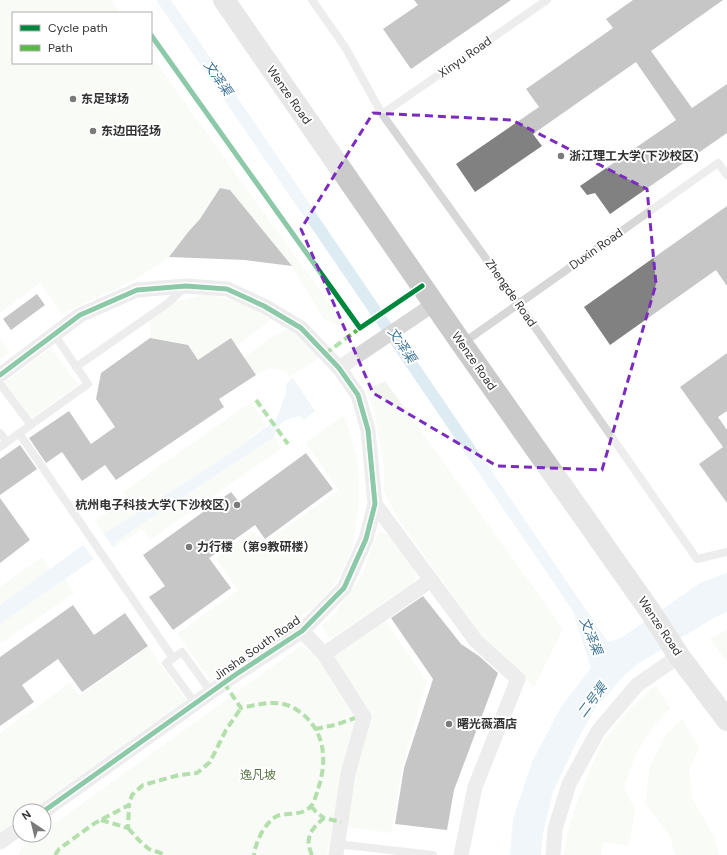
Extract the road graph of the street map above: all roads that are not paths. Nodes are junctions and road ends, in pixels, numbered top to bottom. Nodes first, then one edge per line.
1 (224, 0) edge
2 (312, 0) edge
3 (547, 0) edge
4 (382, 114) junction
5 (727, 175) edge
6 (186, 286) junction
7 (518, 303) junction
8 (434, 304) junction
9 (54, 334) junction
10 (462, 344) junction
11 (76, 367) junction
12 (339, 368) junction
13 (0, 375) edge
14 (0, 384) edge
15 (31, 425) junction
16 (0, 433) edge
17 (19, 433) junction
18 (4, 444) edge
19 (375, 504) junction
20 (727, 552) edge
21 (431, 580) junction
22 (302, 631) junction
23 (324, 654) junction
24 (678, 654) junction
25 (173, 658) junction
26 (211, 692) junction
27 (195, 703) junction
28 (727, 720) edge
29 (52, 805) edge
30 (12, 834) edge
31 (0, 842) edge
32 (336, 850) edge
33 (433, 855) edge
34 (461, 855) edge
35 (553, 855) edge

1 - 8 main road, Wenze Road
2 - 4 lane, Zhengde Road
3 - 4 lane, Xinyu Road
4 - 7 lane, Zhengde Road
5 - 7 lane, Duxin Road
6 - 9 street, Jinsha South Road
6 - 11 lane
6 - 12 street, Jinsha South Road
7 - 10 lane, Duxin Road
7 - 20 lane, Zhengde Road
8 - 10 main road, Wenze Road
8 - 12 street
9 - 11 lane
9 - 13 street, Jinsha South Road
10 - 24 main road, Wenze Road
11 - 15 lane
12 - 19 street, Jinsha South Road
14 - 15 lane
15 - 17 lane
16 - 18 lane
17 - 18 lane
17 - 25 lane
19 - 21 street
19 - 22 street, Jinsha South Road
21 - 23 street
21 - 34 street
22 - 23 street
22 - 26 street, Jinsha South Road
23 - 32 street
24 - 28 main road, Wenze Road
24 - 35 street
25 - 26 lane
25 - 27 lane
26 - 27 street, Jinsha South Road
27 - 29 street, Jinsha South Road
30 - 31 street
32 - 33 lane

